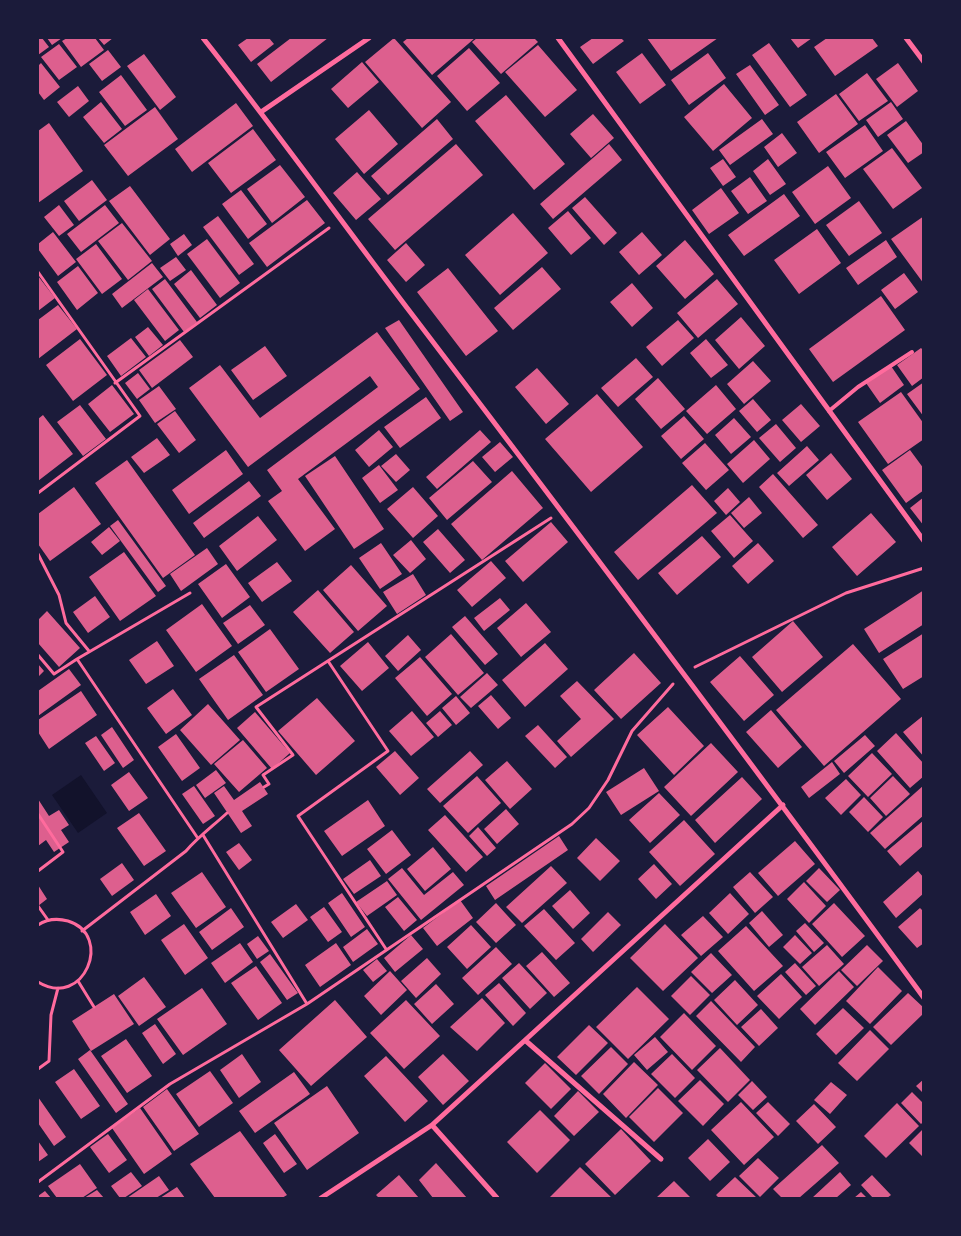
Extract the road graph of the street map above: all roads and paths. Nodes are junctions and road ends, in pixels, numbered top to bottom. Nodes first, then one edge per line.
1 (203, 38) edge
2 (369, 38) edge
3 (558, 38) edge
4 (906, 38) edge
5 (924, 62) edge
6 (261, 112) junction
7 (340, 220) junction
8 (38, 272) edge
9 (912, 352) dead end
10 (116, 383) junction
11 (829, 411) junction
12 (38, 494) edge
13 (562, 511) junction
14 (924, 541) edge
15 (38, 554) edge
16 (924, 568) edge
17 (190, 593) dead end
18 (90, 651) junction
19 (38, 655) edge
20 (77, 659) junction
21 (328, 661) junction
22 (683, 673) junction
23 (264, 787) dead end
24 (783, 805) junction
25 (227, 813) dead end
26 (38, 814) edge
27 (203, 835) junction
28 (197, 837) junction
29 (38, 871) edge
30 (38, 906) edge
31 (48, 920) junction
32 (38, 925) edge
33 (82, 930) junction
34 (386, 949) junction
35 (78, 981) junction
36 (38, 982) edge
37 (58, 988) junction
38 (924, 998) edge
39 (307, 1004) junction
40 (94, 1007) dead end
41 (526, 1041) junction
42 (38, 1069) edge
43 (432, 1125) junction
44 (661, 1159) dead end
45 (38, 1182) edge
46 (321, 1198) edge
47 (497, 1198) edge

1 - 6 street
2 - 6 street
3 - 11 street
4 - 5 street
6 - 7 street
7 - 10 path
7 - 13 street
8 - 10 path
9 - 11 lane
10 - 12 path
11 - 14 street
13 - 21 path
13 - 22 street
15 - 18 path
16 - 22 path
17 - 18 path
18 - 20 path
19 - 20 path
20 - 28 path
21 - 23 path
21 - 34 path
22 - 24 street
22 - 34 path
24 - 38 street
24 - 41 street
25 - 27 path
26 - 29 path
27 - 28 path
27 - 39 path
28 - 33 path
30 - 31 path
31 - 32 path
31 - 33 path
33 - 35 path
34 - 39 path
35 - 37 path
35 - 40 path
36 - 37 path
37 - 42 path
39 - 45 path
41 - 43 street
41 - 44 street
43 - 46 street
43 - 47 street

